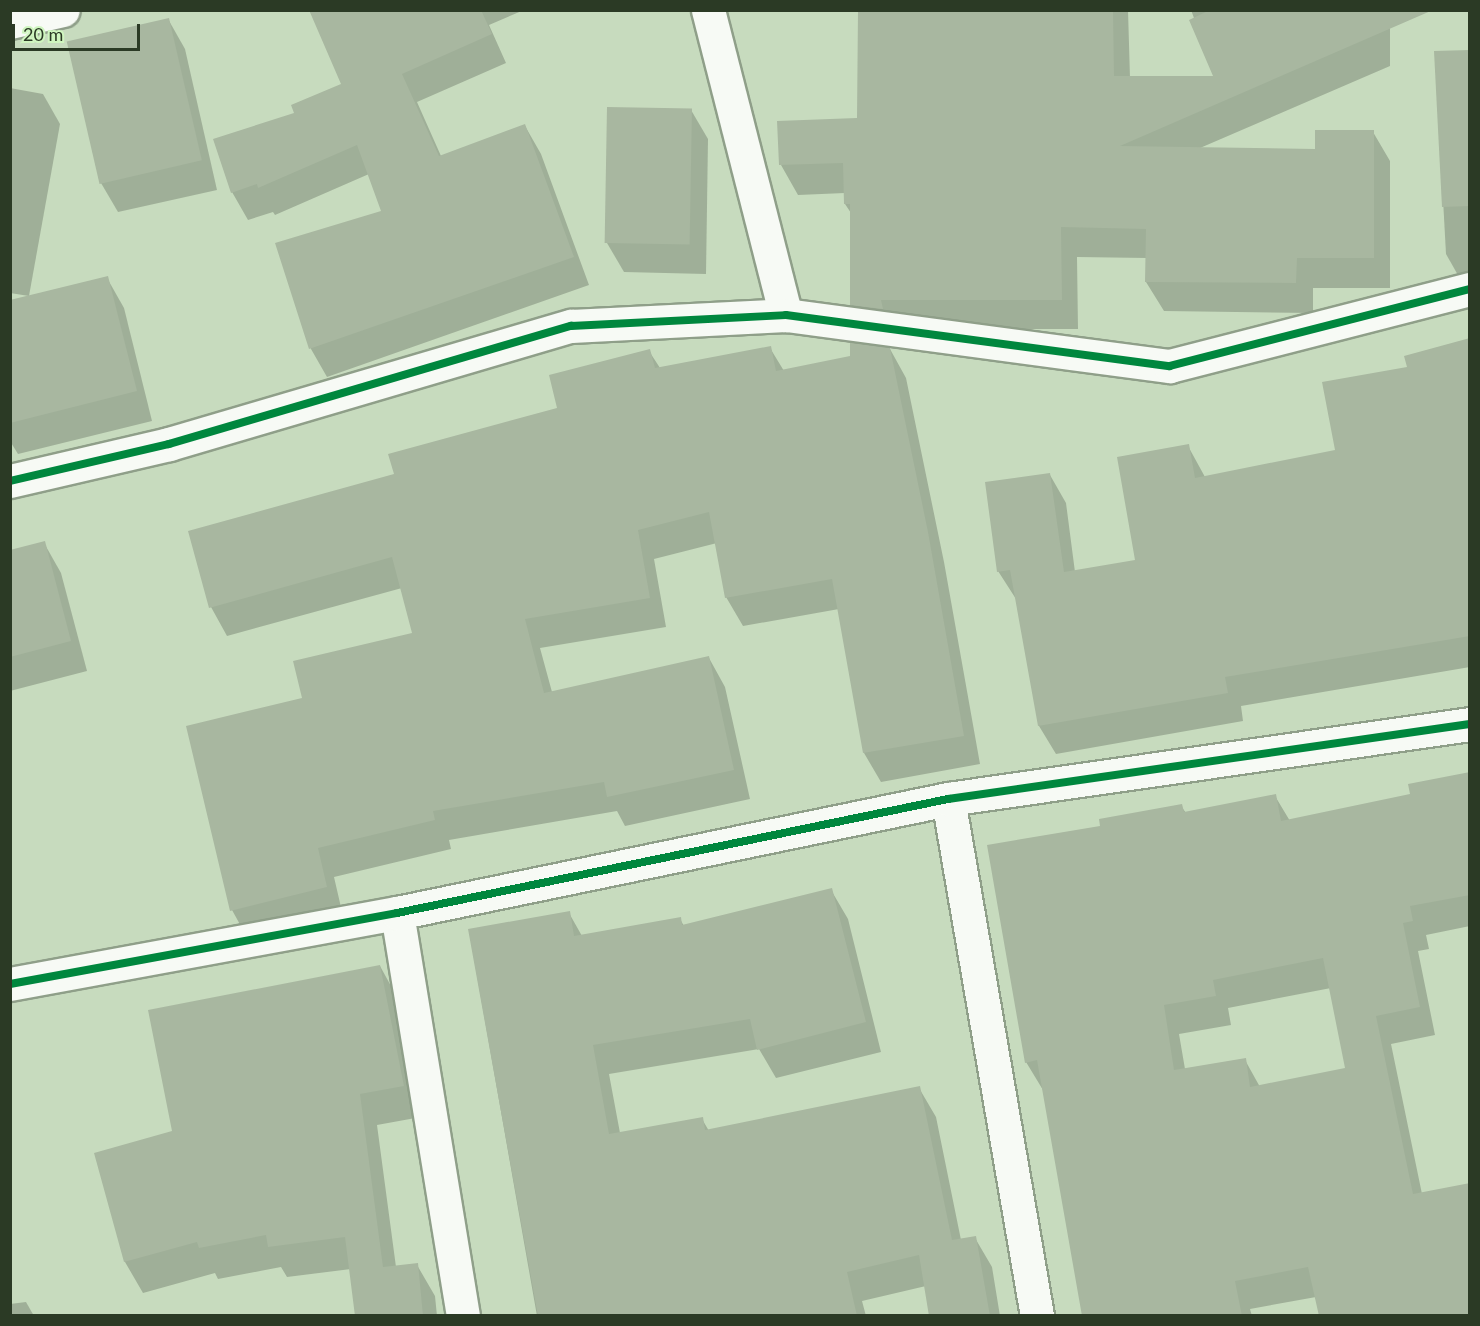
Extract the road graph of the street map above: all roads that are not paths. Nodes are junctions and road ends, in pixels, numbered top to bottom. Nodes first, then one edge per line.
1 (63, 10) edge
2 (708, 10) edge
3 (10, 22) edge
4 (1470, 289) edge
5 (786, 315) junction
6 (10, 481) edge
7 (1470, 723) edge
8 (948, 799) junction
9 (397, 914) junction
10 (10, 984) edge
11 (463, 1316) edge
12 (1037, 1316) edge

1 - 3 street
2 - 5 street
4 - 5 street
5 - 6 street
7 - 8 street
8 - 9 street
8 - 12 street
9 - 10 street
9 - 11 street

